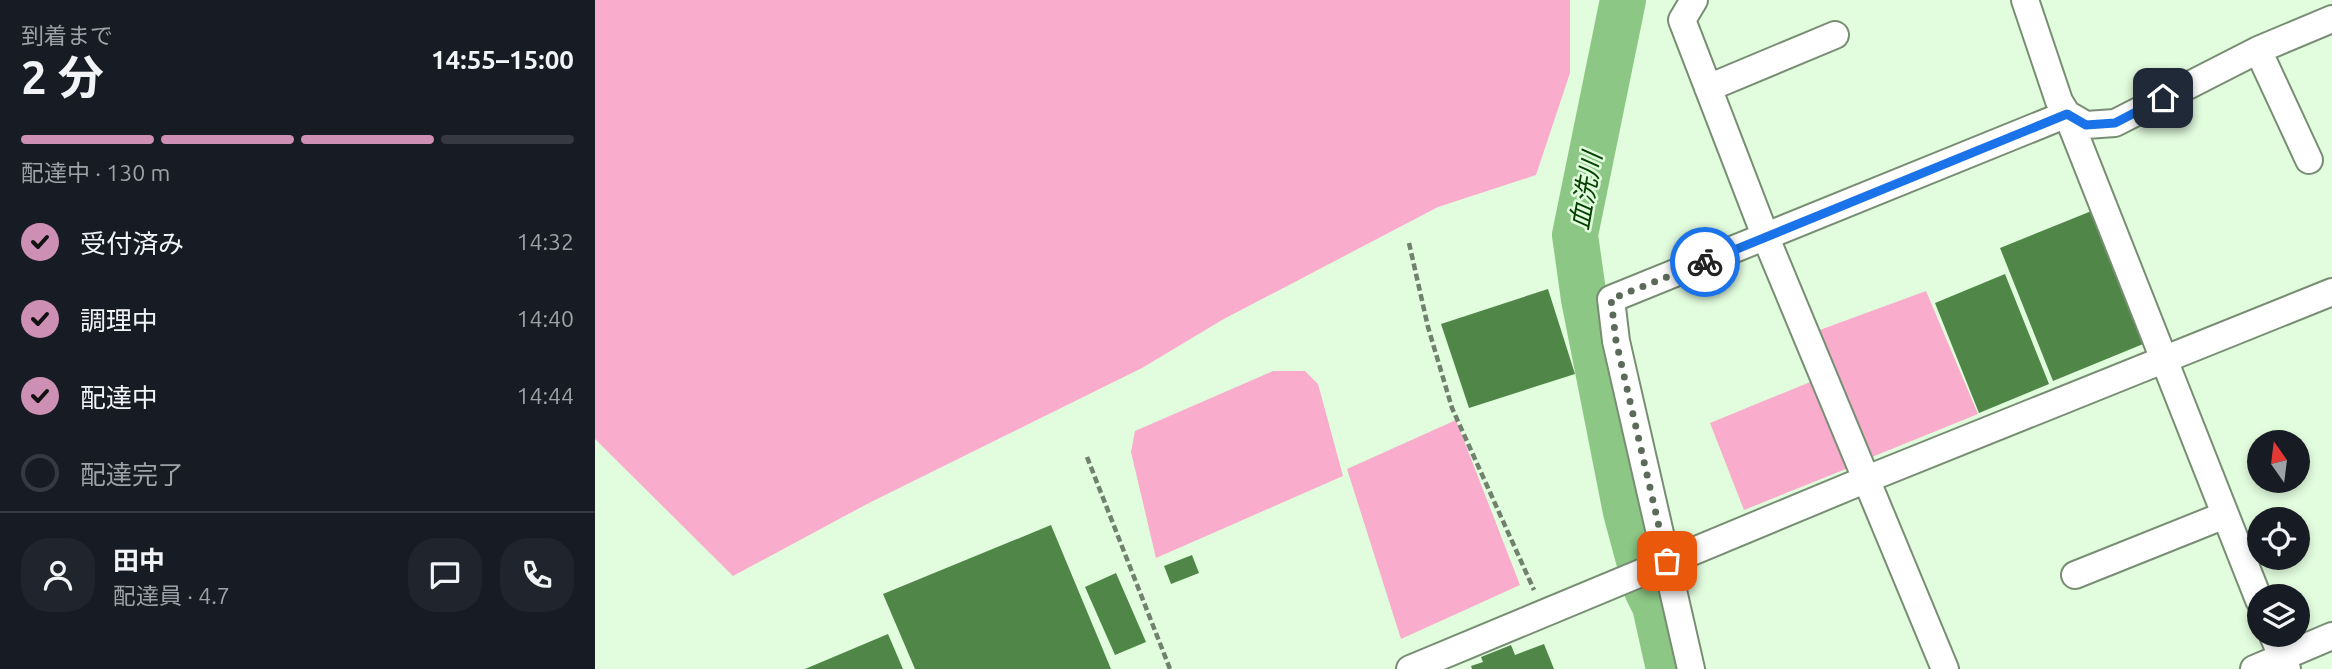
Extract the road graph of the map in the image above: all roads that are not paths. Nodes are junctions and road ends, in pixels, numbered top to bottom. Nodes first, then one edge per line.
1 (1694, 0) edge
2 (2025, 0) edge
3 (2332, 19) edge
4 (1835, 35) dead end
5 (2258, 50) junction
6 (1708, 88) junction
7 (2067, 114) junction
8 (2309, 160) dead end
9 (1766, 238) junction
10 (2332, 292) edge
11 (2163, 361) junction
12 (1867, 479) junction
13 (2225, 515) junction
14 (1650, 568) junction
15 (2075, 575) dead end
16 (2253, 584) edge
17 (2332, 636) edge
18 (2281, 654) edge
19 (1410, 669) edge
20 (1691, 669) edge
21 (1945, 669) edge
22 (2254, 669) edge

1 - 6 street
2 - 7 street
3 - 5 street
4 - 6 street
5 - 7 street
5 - 8 street
6 - 9 street
7 - 9 street
7 - 11 street
9 - 12 street
9 - 14 street
10 - 11 street
11 - 12 street
11 - 13 street
12 - 14 street
12 - 21 street
13 - 15 street
13 - 16 street
14 - 19 street
14 - 20 street
17 - 18 street
18 - 22 street

